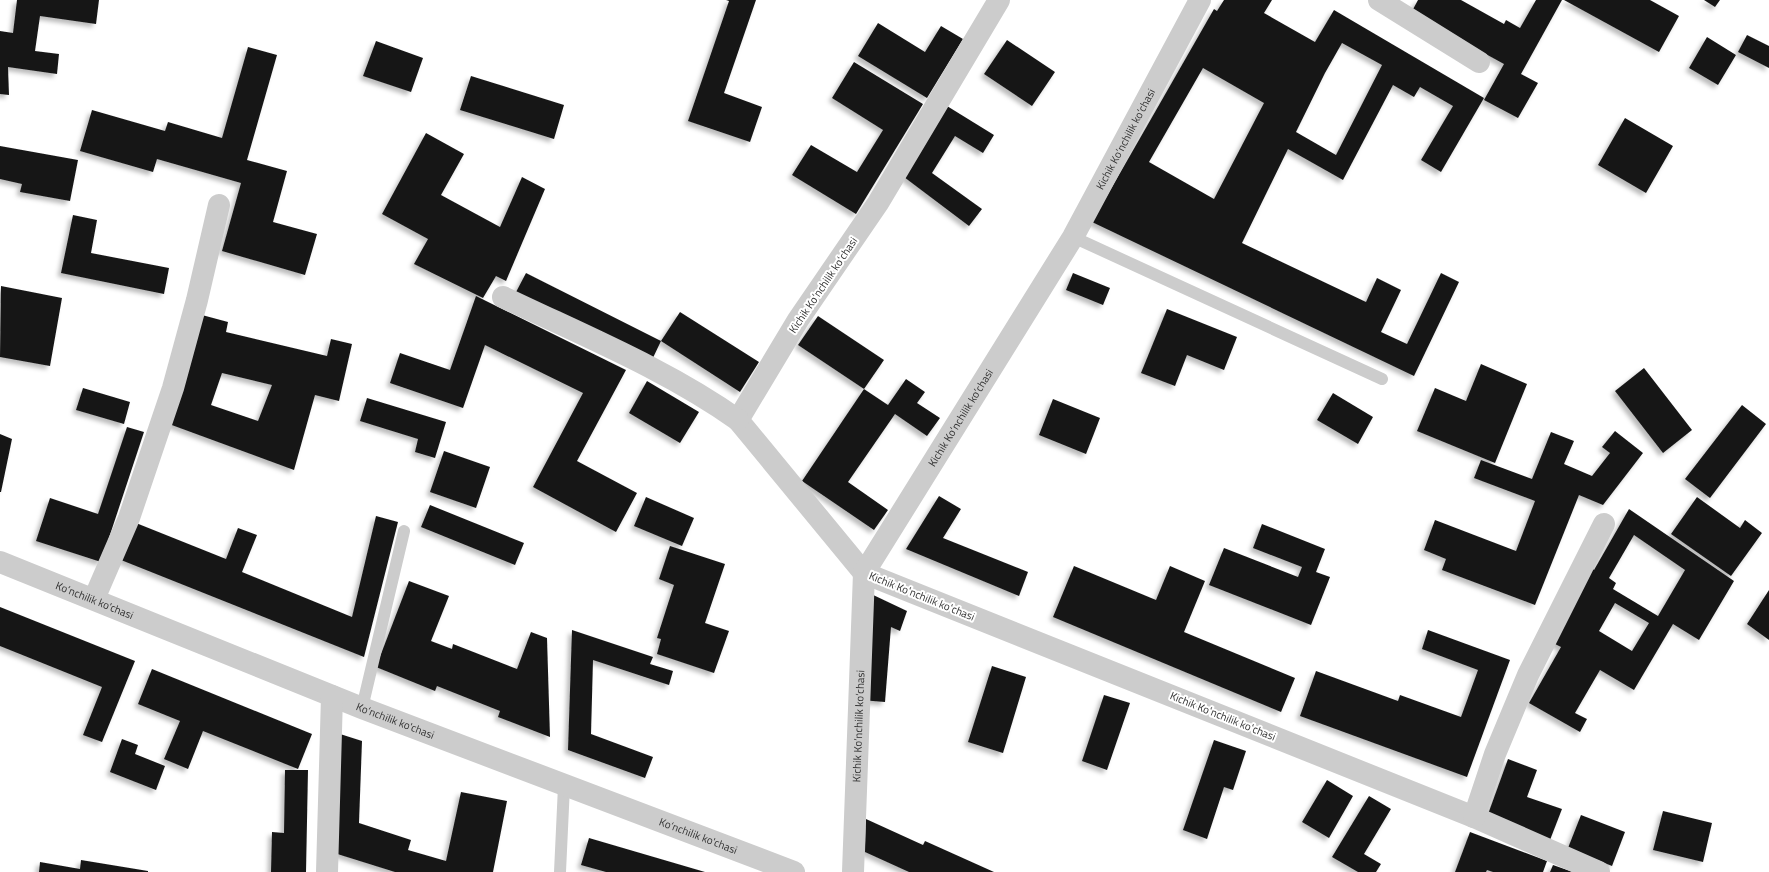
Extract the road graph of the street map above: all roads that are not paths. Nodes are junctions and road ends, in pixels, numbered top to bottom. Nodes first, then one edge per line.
1 (999, 0) edge
2 (1200, 0) edge
3 (1379, 0) edge
4 (1479, 62) dead end
5 (219, 205) dead end
6 (1073, 237) junction
7 (503, 297) dead end
8 (1382, 379) dead end
9 (738, 420) junction
10 (1604, 524) dead end
11 (404, 531) dead end
12 (0, 562) edge
13 (864, 573) junction
14 (94, 600) junction
15 (332, 696) junction
16 (362, 708) junction
17 (564, 786) junction
18 (1474, 817) junction
19 (327, 872) edge
20 (560, 872) edge
21 (794, 872) edge
22 (853, 872) edge
23 (1599, 872) edge

1 - 9 street, Kichik Koʻnchilik koʻchasi
2 - 6 street, Kichik Ko‘nchilik ko‘chasi
3 - 4 street
5 - 14 street
6 - 8 lane
6 - 13 street, Kichik Ko‘nchilik ko‘chasi
7 - 9 street
9 - 13 street, Kichik Koʻnchilik koʻchasi
10 - 18 street
11 - 16 lane
12 - 14 street, Ko‘nchilik ko'chasi
13 - 18 street, Kichik Koʻnchilik koʻchasi
13 - 22 street, Kichik Ko‘nchilik ko‘chasi
14 - 15 street, Ko‘nchilik ko'chasi
15 - 16 street, Ko‘nchilik ko'chasi
15 - 19 street
16 - 17 street, Ko‘nchilik ko'chasi
17 - 20 lane
17 - 21 street, Ko‘nchilik ko'chasi
18 - 23 street, Kichik Koʻnchilik koʻchasi

